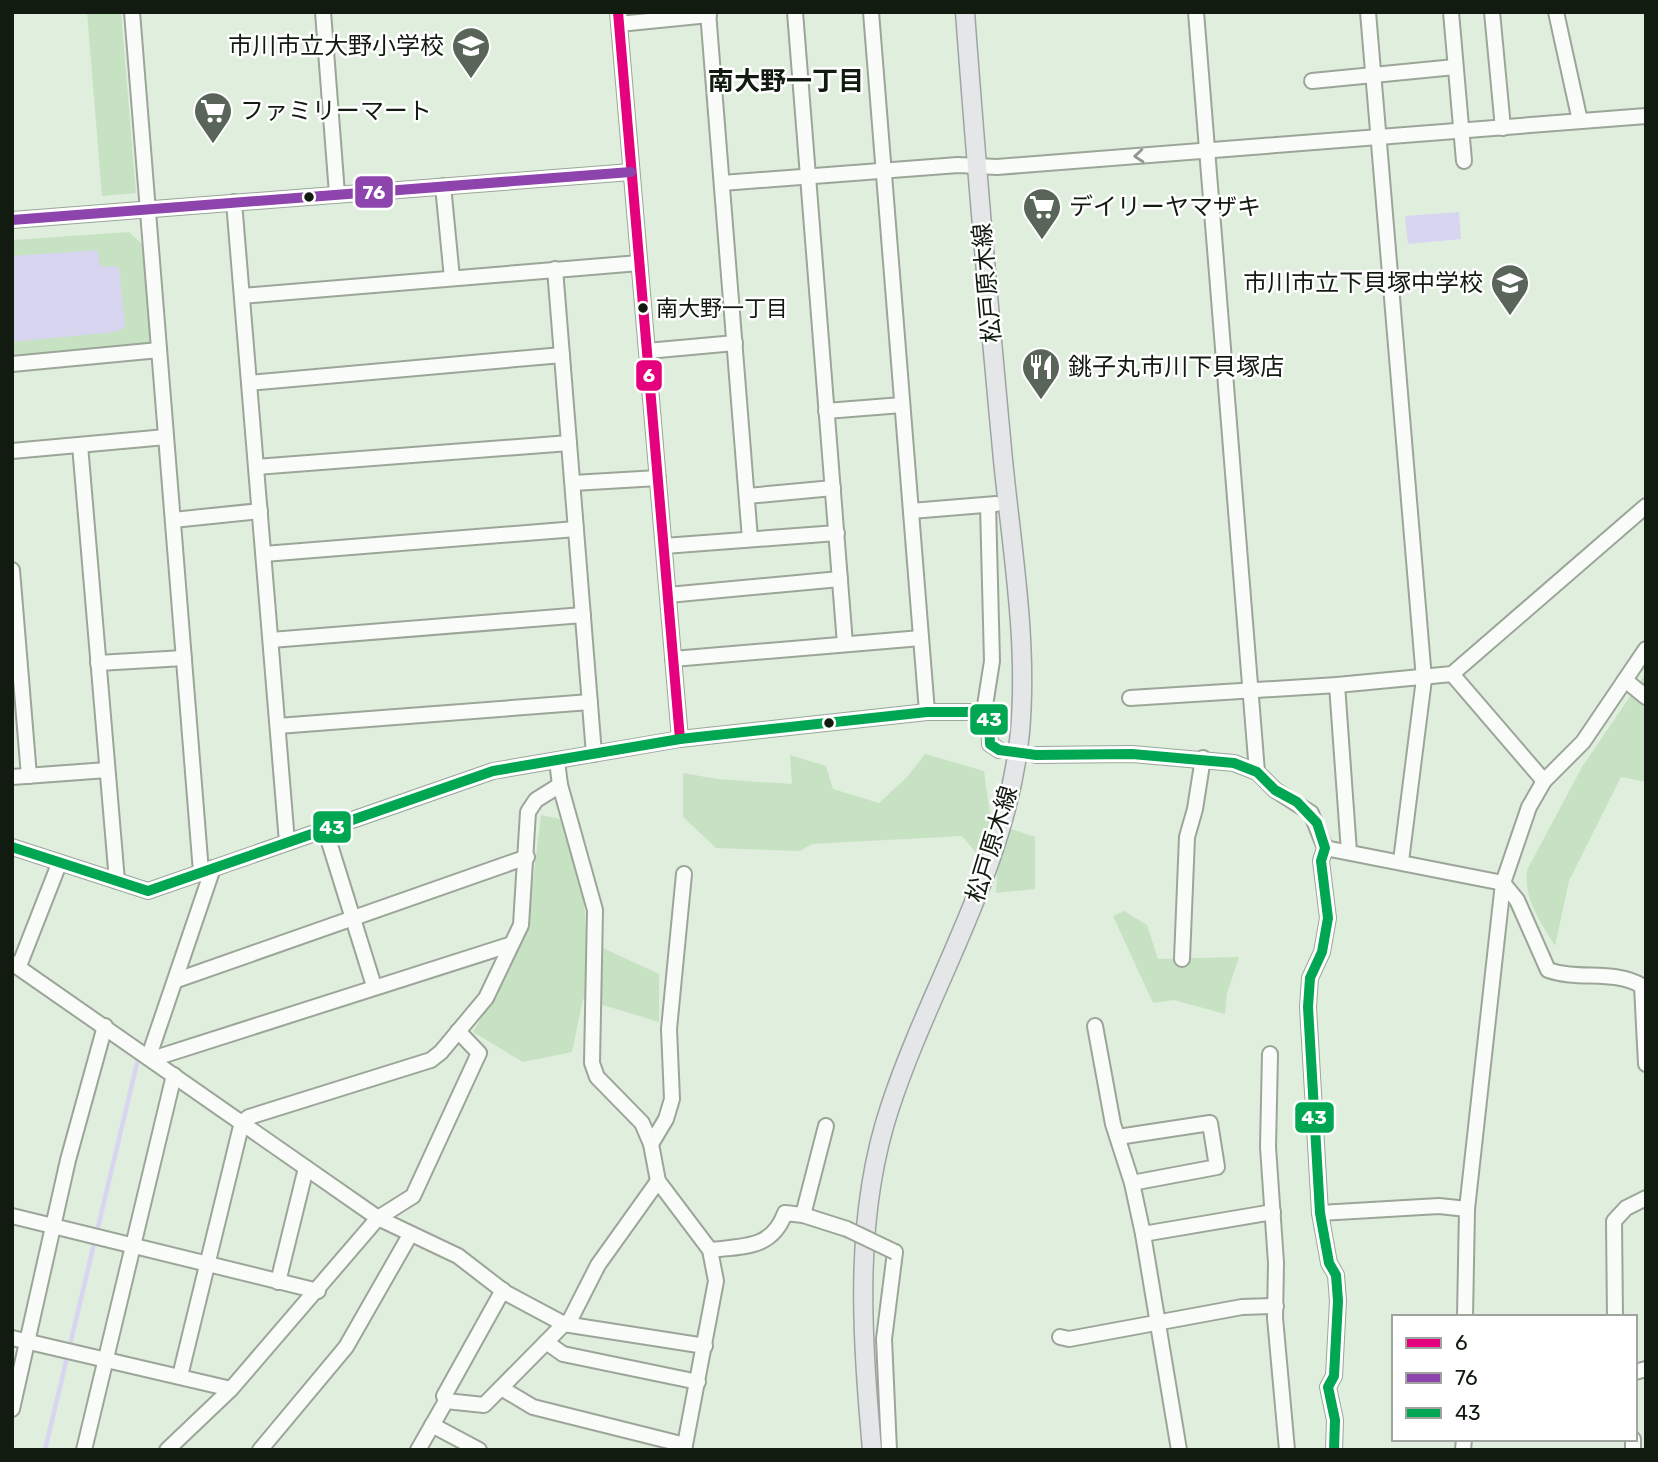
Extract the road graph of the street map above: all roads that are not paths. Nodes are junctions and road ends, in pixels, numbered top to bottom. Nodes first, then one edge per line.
1 (132, 12) edge
2 (323, 12) edge
3 (794, 12) edge
4 (871, 12) edge
5 (965, 12) edge
6 (1196, 12) edge
7 (1368, 12) edge
8 (1451, 12) edge
9 (1492, 12) edge
10 (1556, 12) edge
11 (708, 14) edge
12 (618, 18) edge
13 (1455, 67) junction
14 (1373, 76) junction
15 (1312, 81) dead end
16 (1646, 116) edge
17 (1580, 121) junction
18 (1503, 128) junction
19 (1460, 131) junction
20 (1378, 138) junction
21 (1207, 150) junction
22 (1464, 161) dead end
23 (976, 165) junction
24 (882, 170) junction
25 (631, 172) junction
26 (808, 176) junction
27 (722, 183) junction
28 (443, 186) junction
29 (337, 194) junction
30 (234, 202) junction
31 (148, 209) junction
32 (12, 220) edge
33 (639, 263) junction
34 (555, 269) junction
35 (452, 278) junction
36 (242, 296) junction
37 (735, 343) junction
38 (159, 350) junction
39 (647, 351) junction
40 (562, 355) junction
41 (12, 364) edge
42 (249, 383) junction
43 (902, 405) junction
44 (826, 411) junction
45 (166, 437) junction
46 (569, 443) junction
47 (80, 445) junction
48 (12, 451) edge
49 (256, 467) junction
50 (658, 478) junction
51 (573, 484) junction
52 (832, 488) junction
53 (747, 496) junction
54 (1007, 503) junction
55 (988, 505) junction
56 (1646, 506) edge
57 (260, 511) junction
58 (911, 511) junction
59 (173, 520) junction
60 (576, 529) junction
61 (836, 533) junction
62 (750, 540) junction
63 (664, 546) junction
64 (264, 554) junction
65 (12, 570) edge
66 (840, 579) junction
67 (668, 595) junction
68 (583, 615) junction
69 (921, 638) junction
70 (271, 640) junction
71 (845, 644) junction
72 (1646, 649) edge
73 (184, 658) junction
74 (673, 659) junction
75 (98, 663) junction
76 (1452, 674) junction
77 (1424, 679) junction
78 (1625, 680) junction
79 (1337, 685) junction
80 (1251, 690) junction
81 (1646, 697) edge
82 (1130, 698) dead end
83 (590, 702) junction
84 (927, 712) junction
85 (984, 712) junction
86 (278, 726) junction
87 (680, 739) junction
88 (999, 750) dead end
89 (594, 754) junction
90 (1036, 755) dead end
91 (1203, 758) junction
92 (557, 761) junction
93 (107, 770) junction
94 (1257, 772) junction
95 (29, 776) junction
96 (12, 777) edge
97 (1544, 781) junction
98 (560, 785) junction
99 (325, 829) junction
100 (288, 842) junction
101 (12, 847) edge
102 (1325, 848) junction
103 (1349, 852) junction
104 (527, 857) junction
105 (1401, 860) junction
106 (59, 864) junction
107 (207, 870) junction
108 (684, 874) dead end
109 (117, 881) junction
110 (1503, 884) junction
111 (353, 918) junction
112 (509, 944) junction
113 (1182, 958) dead end
114 (16, 965) edge
115 (177, 981) junction
116 (374, 986) junction
117 (105, 1026) junction
118 (1095, 1026) dead end
119 (458, 1031) junction
120 (1270, 1054) dead end
121 (150, 1057) junction
122 (1646, 1064) edge
123 (174, 1074) junction
124 (242, 1122) junction
125 (826, 1126) dead end
126 (1118, 1137) junction
127 (651, 1144) junction
128 (306, 1168) junction
129 (658, 1181) junction
130 (1132, 1183) junction
131 (1646, 1198) edge
132 (1467, 1209) junction
133 (1273, 1212) junction
134 (1321, 1213) junction
135 (803, 1215) junction
136 (12, 1216) edge
137 (378, 1218) junction
138 (54, 1226) junction
139 (1143, 1234) junction
140 (410, 1235) junction
141 (133, 1246) junction
142 (710, 1250) junction
143 (207, 1264) junction
144 (278, 1282) junction
145 (503, 1290) junction
146 (318, 1291) junction
147 (1276, 1306) junction
148 (1465, 1315) edge
149 (1615, 1315) edge
150 (1158, 1321) junction
151 (564, 1324) junction
152 (1060, 1337) dead end
153 (12, 1338) edge
154 (30, 1341) junction
155 (546, 1342) junction
156 (705, 1346) junction
157 (107, 1359) junction
158 (180, 1376) junction
159 (698, 1382) junction
160 (501, 1388) junction
161 (230, 1389) junction
162 (446, 1401) junction
163 (12, 1409) edge
164 (432, 1425) junction
165 (685, 1447) edge
166 (84, 1450) edge
167 (167, 1450) edge
168 (260, 1450) edge
169 (418, 1450) edge
170 (479, 1450) edge
171 (872, 1450) edge
172 (888, 1450) edge
173 (1180, 1450) edge
174 (1287, 1450) edge
175 (1334, 1450) edge

1 - 31 street
2 - 29 street
3 - 26 street
4 - 24 street
5 - 23 main road, 松戸原木線
6 - 21 street
7 - 14 street
8 - 13 street
9 - 18 street
10 - 17 street
11 - 12 street
11 - 27 street
12 - 25 street
13 - 14 street
13 - 19 street
14 - 15 street
14 - 20 street
16 - 17 street
17 - 18 street
18 - 19 street
19 - 20 street
19 - 22 street
20 - 21 street
20 - 77 street
21 -> 23 street
21 - 80 street
23 - 24 street
23 - 54 main road, 松戸原木線
24 - 26 street
24 - 43 street
25 - 28 street
25 - 33 street
26 - 27 street
26 - 44 street
27 - 37 street
28 - 29 street
28 - 35 street
29 - 30 street
30 - 31 street
30 - 36 street
31 - 32 street
31 - 38 street
33 - 34 street
33 - 39 street
34 - 35 street
34 - 40 street
35 - 36 street
36 - 42 street
37 - 39 street
37 - 53 street
38 - 41 street
38 - 45 street
39 - 50 street
40 - 42 street
40 - 46 street
42 - 49 street
43 - 44 street
43 - 58 street
44 - 52 street
45 - 47 street
45 - 59 street
46 - 49 street
46 - 51 street
47 - 48 street
47 - 75 street
49 - 57 street
50 - 51 street
50 - 63 street
51 - 60 street
52 - 53 street
52 - 61 street
53 - 62 street
54 - 55 street
54 - 171 main road, 松戸原木線
55 - 58 street
55 - 85 street
56 - 76 street
57 - 59 street
57 - 64 street
58 - 69 street
59 - 73 street
60 - 64 street
60 - 68 street
61 - 62 street
61 - 66 street
62 - 63 street
63 - 67 street
64 - 70 street
65 - 95 street
66 - 67 street
66 - 71 street
67 - 74 street
68 - 70 street
68 - 83 street
69 - 71 street
69 - 84 street
70 - 86 street
71 - 74 street
72 - 78 street
73 - 75 street
73 - 107 street
74 - 87 street
75 - 93 street
76 - 77 street
76 - 97 street
77 - 79 street
77 - 105 street
78 - 81 street
78 - 97 street
79 - 80 street
79 - 103 street
80 - 82 street
80 - 94 street
83 - 86 street
83 - 89 street
84 - 85 street
84 - 87 street
85 - 88 street
86 - 100 street
87 - 89 street
89 - 92 street
90 - 91 street
91 - 94 street
91 - 113 street
92 - 98 street
92 - 99 street
93 - 95 street
93 - 109 street
94 - 102 street
95 - 96 street
97 - 110 street
98 - 104 street
98 - 127 street
99 - 100 street
99 - 111 street
100 - 107 street
101 - 106 street
102 - 103 street
102 - 134 street
103 - 105 street
104 - 111 street
104 - 112 street
105 - 110 street
106 - 109 street
106 - 114 street
107 - 109 street
107 - 115 street
108 - 127 street
110 - 122 street
110 - 132 street
111 - 115 street
111 - 116 street
112 - 116 street
112 - 119 street
114 - 117 street
115 - 121 street
116 - 121 street
117 - 121 street
117 - 138 street
118 - 126 street
119 - 124 street
119 - 137 street
120 - 133 street
121 - 123 street
123 - 124 street
123 - 141 street
124 - 128 street
124 - 143 street
125 - 135 street
126 - 130 street
126 - 130 street
127 - 129 street
128 - 137 street
128 - 144 street
129 - 142 street
129 - 151 street
130 - 139 street
131 - 149 street
132 - 134 street
132 - 148 street
133 - 139 street
133 - 147 street
134 - 175 street
135 - 142 street
135 - 172 street, bridge
136 - 138 street
137 - 140 street
137 - 146 street
138 - 141 street
138 - 154 street
139 - 150 street
140 - 145 street
140 - 168 street
141 - 143 street
141 - 157 street
142 - 156 street
143 - 144 street
143 - 158 street
144 - 146 street
145 - 151 street
145 - 162 street
146 - 161 street
147 - 150 street
147 - 174 street
150 - 152 street
150 - 173 street
151 - 155 street
151 - 156 street
153 - 154 street
154 - 157 street
154 - 163 street
155 - 159 street
155 - 160 street
156 - 159 street
157 - 158 street
157 - 166 street
158 - 161 street
159 - 165 street
160 - 162 street
160 - 165 street
161 - 167 street
162 - 164 street
164 - 169 street
164 - 170 street

